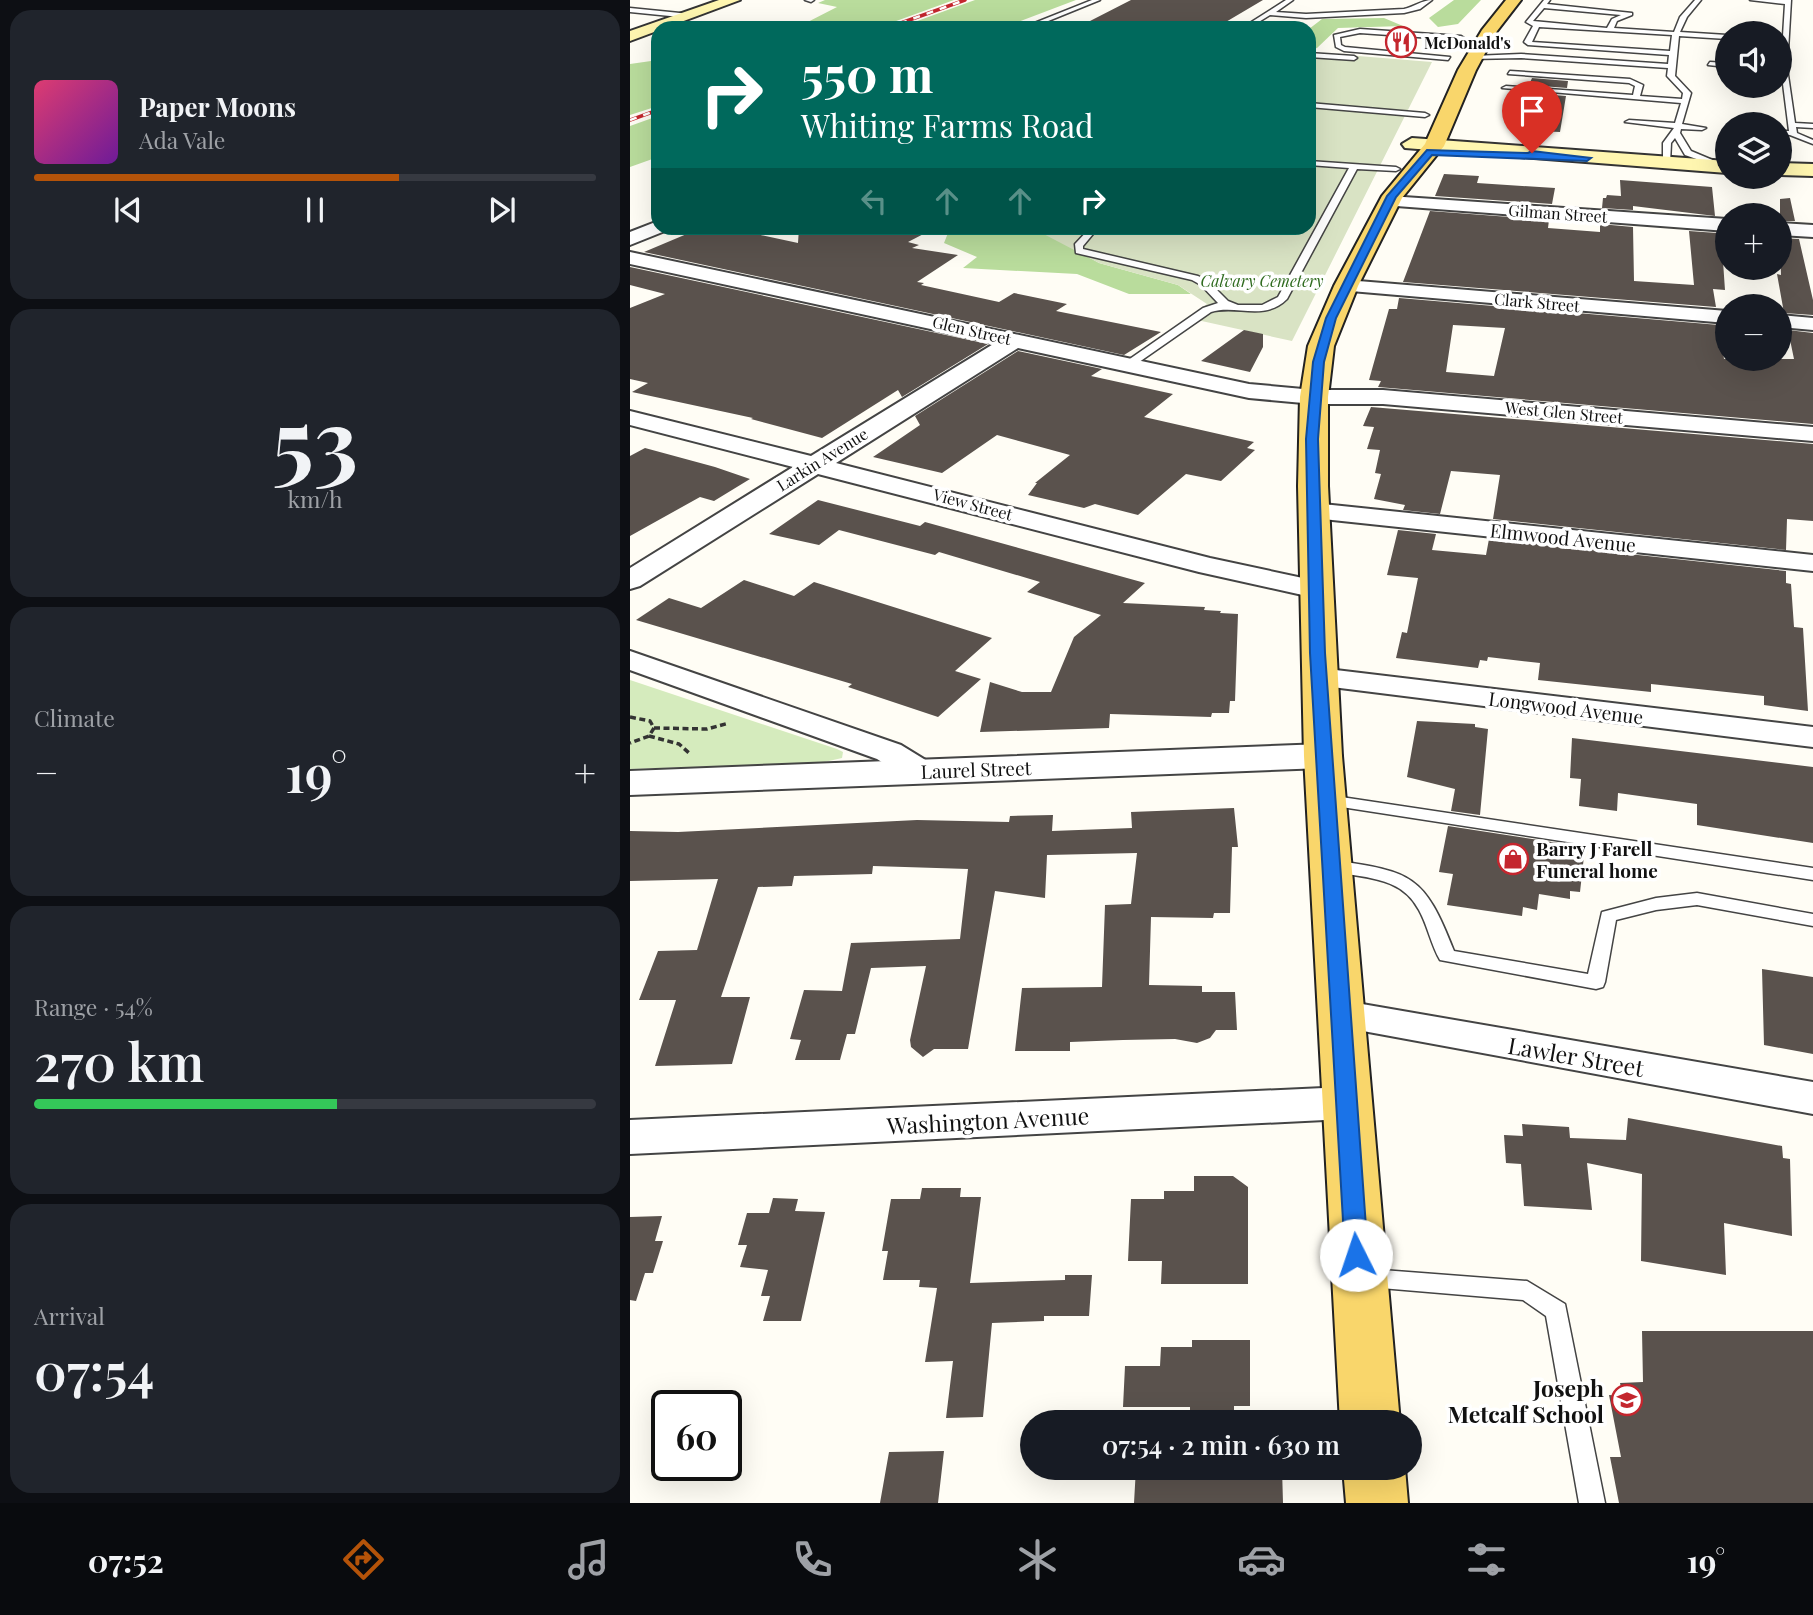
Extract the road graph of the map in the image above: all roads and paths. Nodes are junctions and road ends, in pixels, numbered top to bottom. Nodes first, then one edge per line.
1 (733, 0) edge
2 (1097, 0) edge
3 (1290, 0) edge
4 (1429, 0) edge
5 (1514, 0) edge
6 (1698, 0) edge
7 (1753, 0) edge
8 (1788, 1) edge
9 (1545, 3) edge
10 (630, 10) edge
11 (1269, 13) junction
12 (630, 17) edge
13 (682, 19) junction
14 (676, 21) edge
15 (1043, 21) edge
16 (1256, 21) edge
17 (1613, 21) junction
18 (1785, 21) edge
19 (1624, 22) dead end
20 (1537, 25) junction
21 (651, 29) edge
22 (1610, 29) junction
23 (1466, 31) junction
24 (1377, 32) junction
25 (1359, 34) junction
26 (1677, 34) junction
27 (630, 36) edge
28 (1715, 36) edge
29 (1359, 42) junction
30 (1502, 49) dead end
31 (1316, 55) edge
32 (1473, 58) junction
33 (1672, 60) junction
34 (1440, 64) junction
35 (1710, 64) dead end
36 (1715, 64) edge
37 (1510, 73) dead end
38 (1506, 88) dead end
39 (1456, 94) junction
40 (1636, 96) junction
41 (1787, 98) edge
42 (1685, 101) junction
43 (1316, 104) edge
44 (1427, 107) joint
45 (1629, 122) dead end
46 (1813, 126) edge
47 (1702, 128) dead end
48 (1793, 129) junction
49 (1677, 130) junction
50 (1812, 142) edge
51 (1421, 148) junction
52 (1799, 148) dead end
53 (1813, 149) edge
54 (1316, 163) edge
55 (1666, 163) junction
56 (1715, 164) edge
57 (1354, 166) junction
58 (1715, 166) edge
59 (1792, 169) edge
60 (1813, 170) edge
61 (1392, 189) junction
62 (1715, 224) edge
63 (651, 230) edge
64 (1792, 230) edge
65 (1813, 232) edge
66 (1087, 235) edge
67 (1316, 235) edge
68 (1316, 235) edge
69 (630, 239) edge
70 (630, 258) edge
71 (1346, 286) junction
72 (1225, 304) junction
73 (1715, 316) edge
74 (1792, 322) edge
75 (1813, 324) edge
76 (1016, 340) junction
77 (1128, 365) junction
78 (1314, 397) junction
79 (630, 418) edge
80 (1813, 434) edge
81 (813, 464) junction
82 (1313, 511) junction
83 (1813, 563) edge
84 (630, 580) edge
85 (1316, 589) junction
86 (630, 660) edge
87 (1319, 677) junction
88 (631, 718) edge
89 (741, 719) dead end
90 (654, 728) junction
91 (649, 736) junction
92 (1813, 737) edge
93 (630, 743) edge
94 (1323, 756) junction
95 (696, 762) dead end
96 (920, 771) junction
97 (630, 783) edge
98 (1325, 800) junction
99 (1329, 866) junction
100 (1813, 874) edge
101 (1813, 920) edge
102 (1339, 1014) junction
103 (1813, 1098) edge
104 (1345, 1103) junction
105 (630, 1137) edge
106 (1358, 1278) junction
107 (1369, 1410) edge
108 (1375, 1480) edge
109 (1377, 1503) edge
110 (1592, 1503) edge

1 - 13 main road
2 - 15 lane
3 - 11 lane
4 - 11 lane
5 - 32 main road
6 - 26 lane
7 - 8 lane
8 - 18 lane
9 - 17 lane
9 - 20 lane
10 - 13 lane
11 - 16 lane
12 - 13 lane
13 - 14 main road
17 - 19 lane
17 - 22 lane
20 - 22 lane
20 - 33 lane
21 - 27 main road
22 - 26 lane
23 - 24 lane
23 - 34 main road
23 - 39 main road
24 - 25 lane
24 - 34 lane
25 - 29 lane
25 - 29 lane
26 - 28 lane
26 - 33 lane
29 - 34 lane
30 - 33 lane
31 - 34 lane
32 - 33 lane
32 - 39 main road
33 - 42 lane
35 - 36 lane
37 - 40 lane
38 - 40 lane
39 - 51 main road
40 - 42 lane
41 - 48 lane
42 - 49 lane
43 - 44 lane
44 - 51 main road
45 - 49 lane
46 - 48 lane
47 - 49 lane
48 - 50 lane
49 - 55 lane
49 - 56 lane
51 - 55 main road
51 - 61 main road
52 - 53 lane
54 - 57 lane
55 - 58 main road
57 - 61 lane
57 - 67 lane
59 - 60 main road
61 - 62 street, Gilman Street
61 - 71 main road
63 - 69 street
64 - 65 street
66 - 72 lane
68 - 72 lane
70 - 76 street, Glen Street
71 - 73 street, Clark Street
71 - 78 main road
72 - 77 lane
74 - 75 street
76 - 77 street, Glen Street
76 - 81 street, Larkin Avenue
77 - 78 street, Glen Street
78 - 80 street, West Glen Street
78 - 82 main road
79 - 81 street, View Street
81 - 84 street, Larkin Avenue
81 - 85 street, View Street
82 - 83 street, Elmwood Avenue
82 - 85 main road
85 - 87 main road
86 - 96 street
87 - 92 street, Longwood Avenue
87 - 94 main road
88 - 90 path
89 - 90 path
90 - 91 path
91 - 93 path
91 - 95 path
94 - 96 street, Laurel Street
94 - 98 main road
96 - 97 street, Laurel Street
98 - 99 main road
98 - 100 lane
99 - 101 lane
99 - 102 main road
102 - 103 street, Lawler Street
102 - 104 main road
104 - 105 street, Washington Avenue
104 - 106 main road
106 - 107 main road
106 - 110 lane
108 - 109 main road

